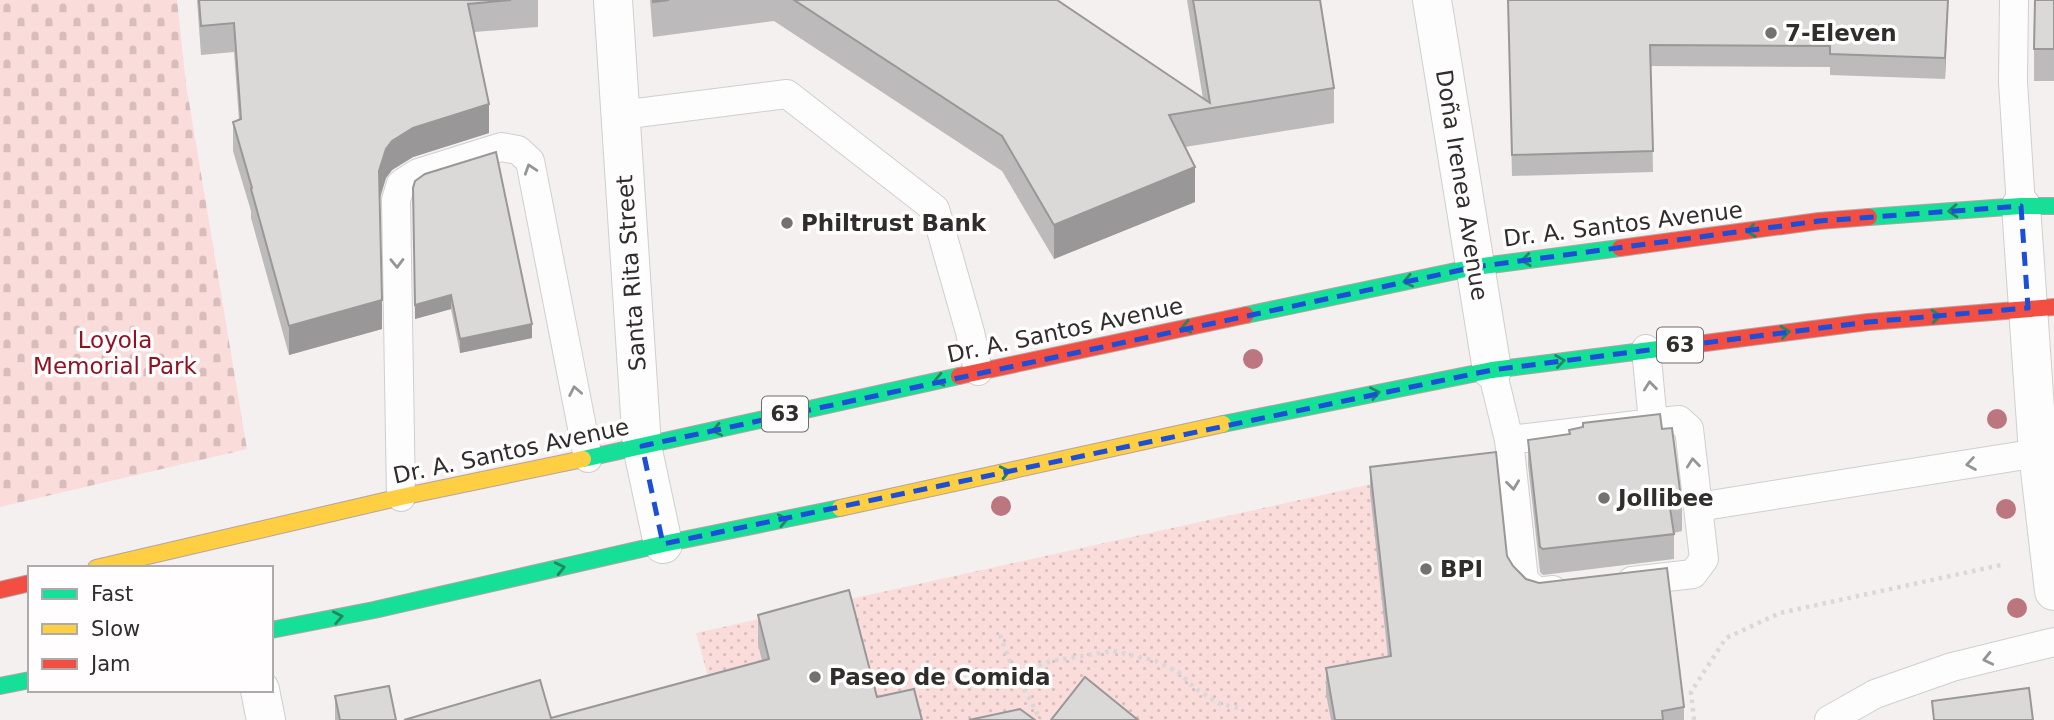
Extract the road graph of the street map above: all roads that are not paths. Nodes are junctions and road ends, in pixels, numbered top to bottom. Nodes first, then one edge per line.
1 (613, 0) edge
2 (1432, 0) edge
3 (2014, 0) edge
4 (621, 115) junction
5 (2038, 206) edge
6 (1475, 267) junction
7 (2041, 308) edge
8 (1646, 349) junction
9 (1492, 370) junction
10 (978, 371) junction
11 (1653, 422) junction
12 (1509, 440) junction
13 (642, 446) junction
14 (2038, 453) junction
15 (588, 458) junction
16 (401, 497) junction
17 (1698, 507) junction
18 (663, 544) junction
19 (105, 566) edge
20 (2052, 573) edge
21 (28, 583) edge
22 (0, 590) edge
23 (273, 630) edge
24 (2054, 642) edge
25 (28, 680) edge
26 (0, 686) edge
27 (260, 692) edge
28 (266, 720) edge
29 (1829, 720) edge

1 - 4 street, Santa Rita Street
2 - 6 street, Doña Irenea Avenue
3 - 5 lane
4 - 10 lane
4 - 13 street, Santa Rita Street
5 -> 6 main road, Dr. A. Santos Avenue / 63
5 - 7 street
6 - 9 street, Doña Irenea Avenue
6 -> 10 main road, Dr. A. Santos Avenue / 63
8 -> 7 main road, 63
7 - 14 street
9 -> 8 main road, 63
11 -> 8 lane
9 - 12 lane
18 -> 9 main road, 63
10 -> 13 main road, Dr. A. Santos Avenue / 63
11 - 12 lane
17 -> 11 lane
12 -> 17 lane
13 - 15 main road, Dr. A. Santos Avenue / 63
13 - 18 street, Santa Rita Street
14 -> 17 lane
14 - 20 street
15 - 16 main road, Dr. A. Santos Avenue / 63
15 -> 16 lane
16 - 19 main road, Dr. A. Santos Avenue / 63
23 -> 18 main road, 63
21 - 22 main road
24 -> 29 lane
25 - 26 main road
27 - 28 street

